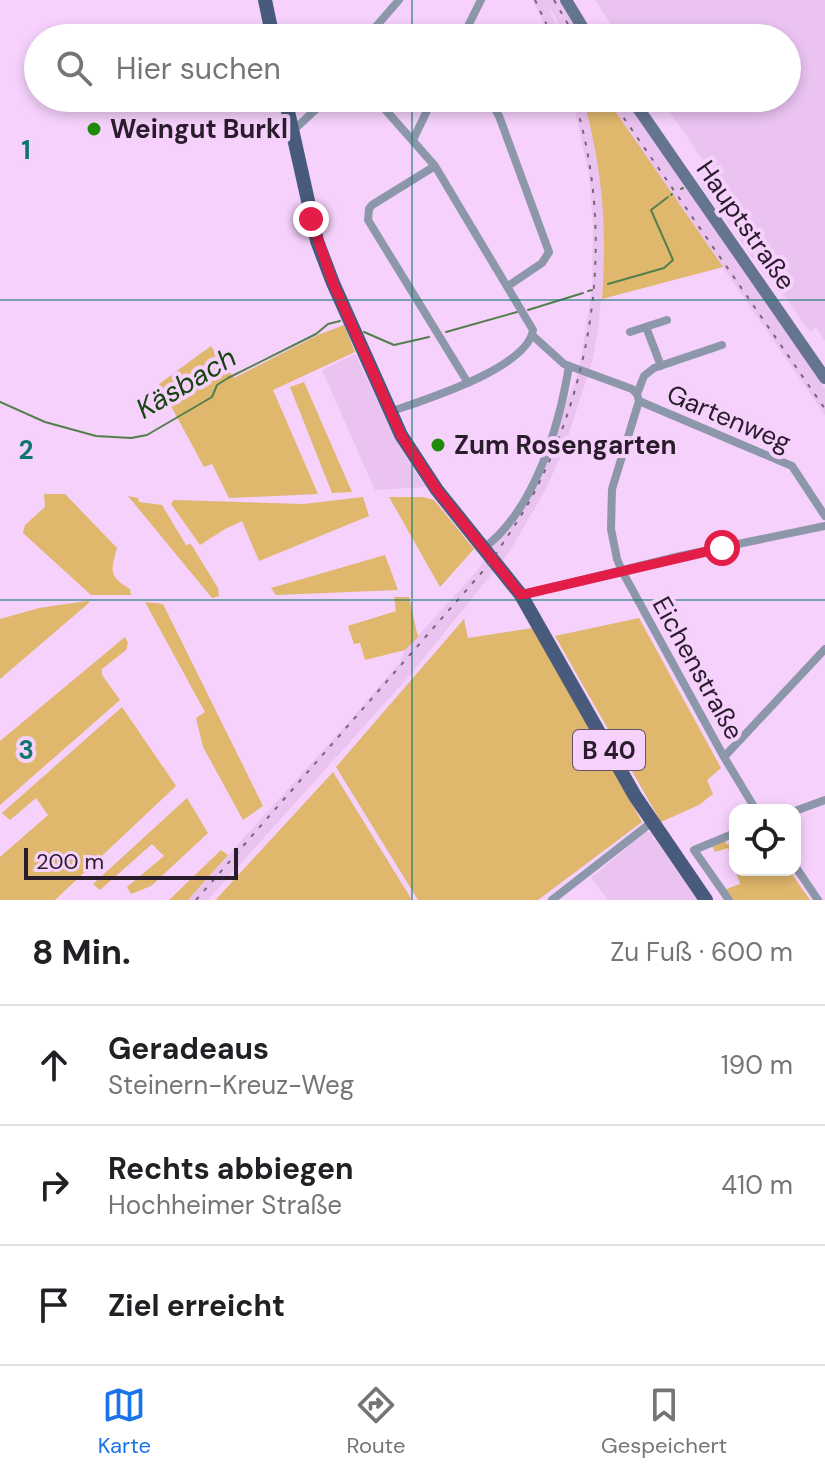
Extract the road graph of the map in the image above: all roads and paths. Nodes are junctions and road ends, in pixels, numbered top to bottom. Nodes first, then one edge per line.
1 (265, 0) edge
2 (399, 0) edge
3 (481, 0) edge
4 (566, 0) edge
5 (270, 24) edge
6 (378, 24) edge
7 (469, 24) edge
8 (581, 24) edge
9 (288, 112) edge
10 (313, 112) edge
11 (388, 112) edge
12 (426, 112) edge
13 (497, 112) edge
14 (641, 112) edge
15 (298, 126) dead end
16 (413, 140) junction
17 (435, 166) junction
18 (508, 286) junction
19 (667, 320) dead end
20 (646, 327) junction
21 (630, 332) dead end
22 (532, 335) junction
23 (722, 345) dead end
24 (569, 366) junction
25 (661, 366) junction
26 (825, 378) edge
27 (468, 383) junction
28 (638, 397) junction
29 (390, 412) junction
30 (825, 516) edge
31 (825, 526) edge
32 (484, 548) junction
33 (622, 571) junction
34 (521, 595) junction
35 (825, 649) edge
36 (724, 757) junction
37 (825, 800) edge
38 (752, 804) edge
39 (801, 809) edge
40 (652, 822) junction
41 (729, 835) edge
42 (801, 875) edge
43 (552, 900) edge
44 (706, 900) edge
45 (729, 900) edge
46 (818, 900) edge

1 - 5 main road
2 - 6 street
3 - 7 street
4 - 8 street
9 - 29 main road, B 40
10 - 15 street
11 - 16 street
12 - 16 street
13 - 18 street
14 - 26 street, Hauptstraße
16 - 17 street
17 - 18 street
17 - 27 street
18 - 22 street
19 - 20 street
20 - 21 street
20 - 25 street
22 - 24 street, Gartenweg
22 - 27 street
23 - 25 street
24 - 28 street, Gartenweg
24 - 32 street
25 - 28 street, Eichenstraße
27 - 29 street
28 - 30 street, Gartenweg
28 - 33 street, Eichenstraße
29 - 32 main road, B 40
31 - 33 street
32 - 34 main road, B 40
33 - 34 street
33 - 36 street, Eichenstraße
34 - 40 main road, B 40
35 - 36 street
36 - 38 street, Eichenstraße
37 - 39 street
40 - 43 street
40 - 44 main road, B 40
41 - 45 street
42 - 46 street

